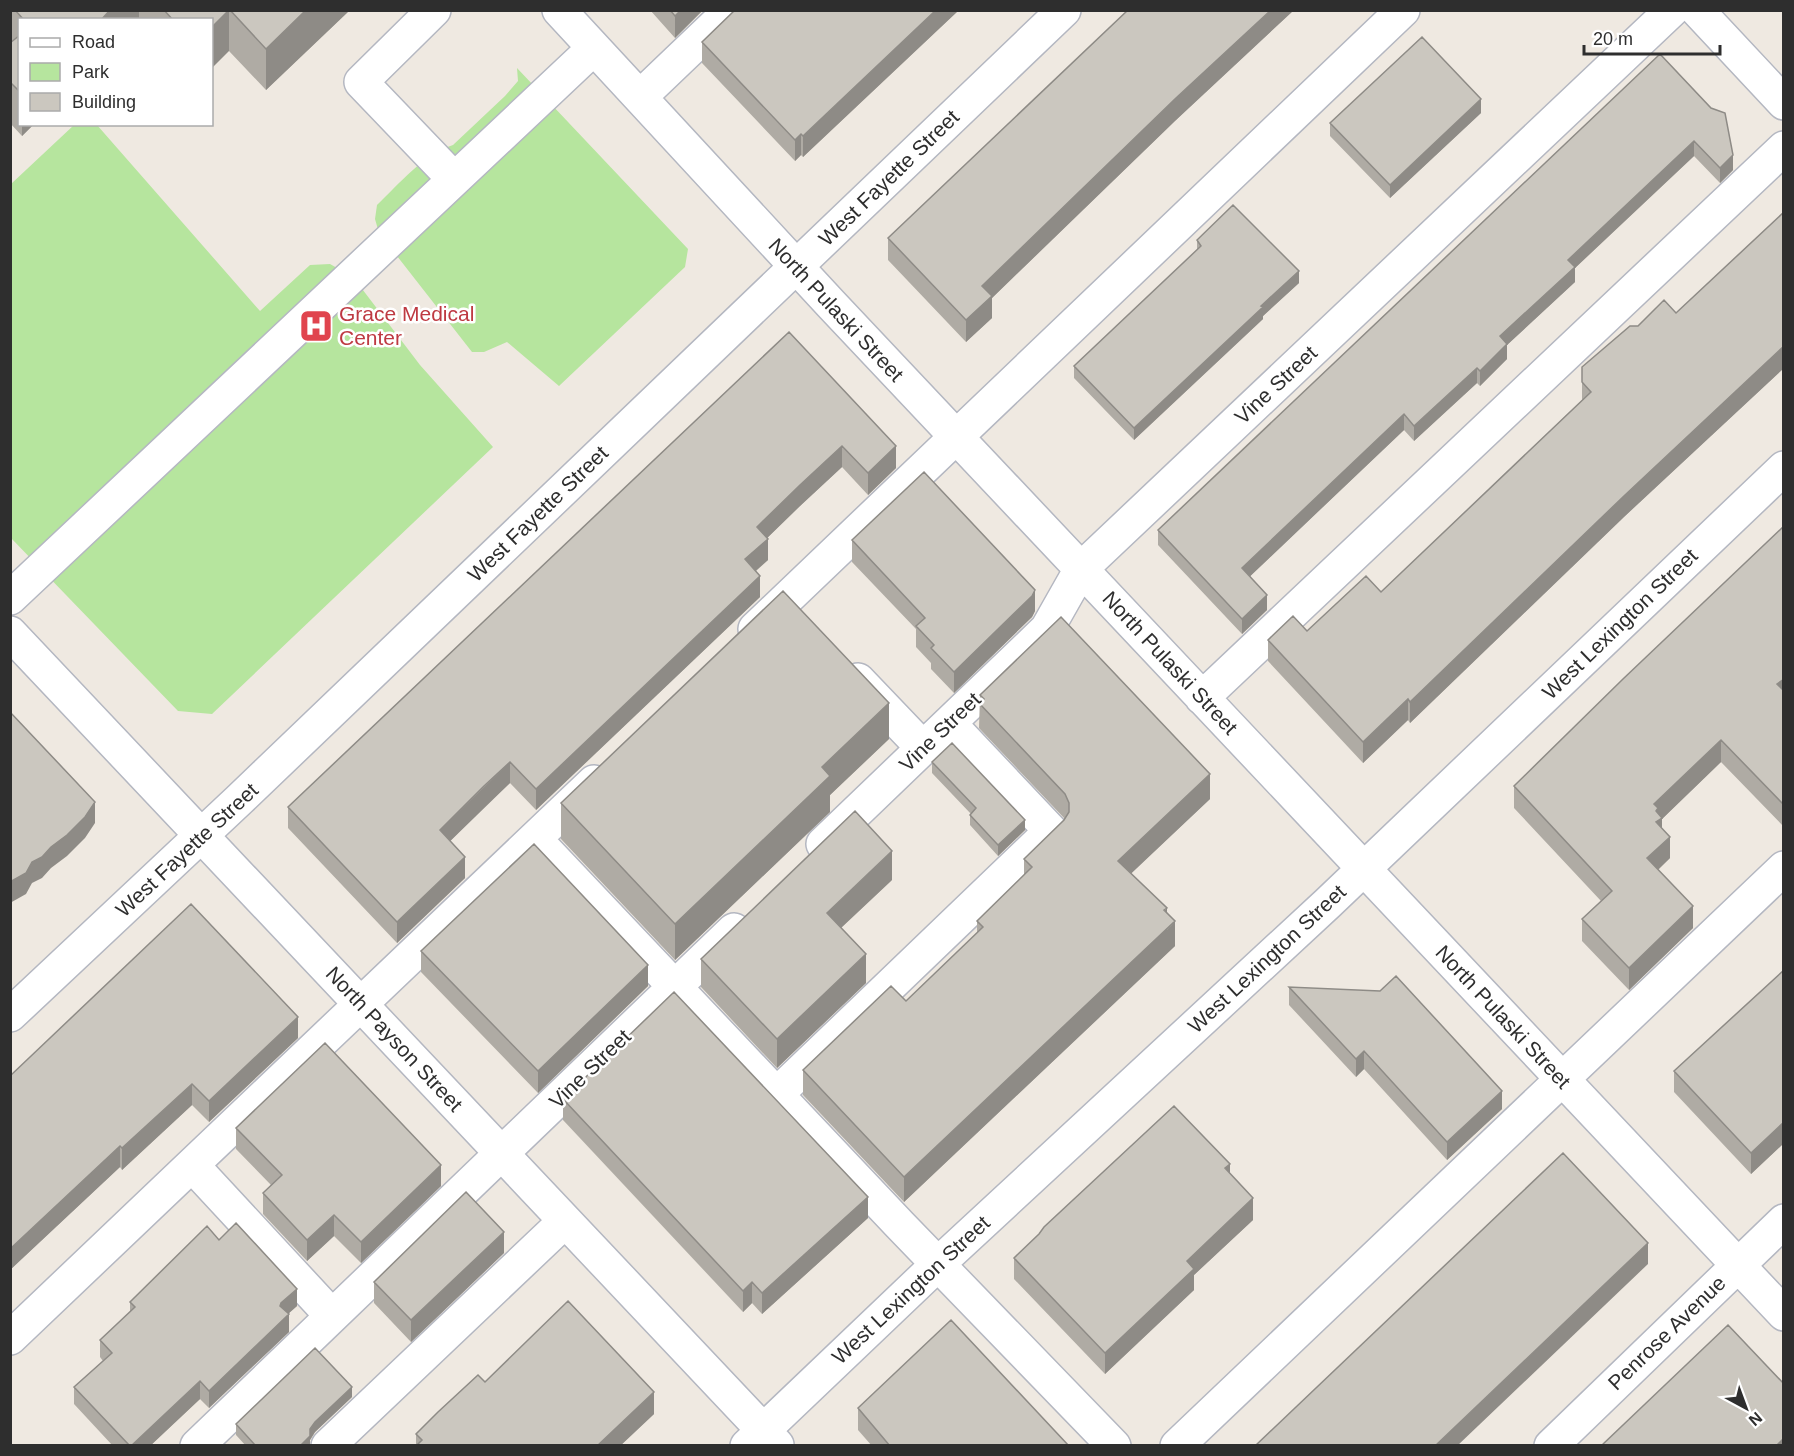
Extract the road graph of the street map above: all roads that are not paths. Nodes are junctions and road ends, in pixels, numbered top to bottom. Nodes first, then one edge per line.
1 (434, 10) edge
2 (559, 10) edge
3 (731, 10) edge
4 (1064, 10) edge
5 (1403, 10) edge
6 (1672, 10) edge
7 (1696, 10) edge
8 (594, 48) junction
9 (640, 97) junction
10 (1784, 103) edge
11 (1784, 148) edge
12 (454, 179) junction
13 (796, 267) junction
14 (956, 436) junction
15 (1784, 468) edge
16 (1081, 569) junction
17 (10, 598) edge
18 (733, 650) edge
19 (17, 652) edge
20 (841, 661) edge
21 (1202, 698) junction
22 (949, 723) junction
23 (923, 748) junction
24 (612, 765) edge
25 (202, 836) junction
26 (535, 839) junction
27 (803, 863) edge
28 (1784, 868) edge
29 (1364, 869) junction
30 (752, 912) edge
31 (676, 986) junction
32 (361, 1004) junction
33 (10, 1016) edge
34 (1562, 1079) junction
35 (777, 1094) junction
36 (502, 1154) junction
37 (192, 1165) junction
38 (565, 1221) junction
39 (1784, 1221) edge
40 (938, 1264) junction
41 (1738, 1265) junction
42 (1784, 1314) edge
43 (332, 1316) junction
44 (10, 1338) edge
45 (762, 1440) edge
46 (197, 1446) edge
47 (328, 1446) edge
48 (1114, 1446) edge
49 (1177, 1446) edge
50 (1551, 1446) edge

1 - 12 street
2 - 8 street, North Pulaski Street
3 - 9 street
4 - 13 street, West Fayette Street
5 - 14 street
6 - 16 street, Vine Street
7 - 10 street
8 - 9 street, North Pulaski Street
8 - 12 street
9 - 13 street, North Pulaski Street
11 - 21 street
12 - 17 street
13 - 14 street, North Pulaski Street
13 - 25 street, West Fayette Street
14 - 16 street, North Pulaski Street
14 - 18 street
15 - 29 street, West Lexington Street
16 - 21 street, North Pulaski Street
16 - 22 street, Vine Street
19 - 25 street, North Payson Street
20 - 23 street
21 - 29 street, North Pulaski Street
22 - 23 street, Vine Street
22 - 35 street
23 - 27 street, Vine Street
24 - 26 street
25 - 32 street, North Payson Street
25 - 33 street, West Fayette Street
26 - 31 street
26 - 32 street
28 - 34 street
29 - 34 street, North Pulaski Street
29 - 40 street, West Lexington Street
30 - 31 street, Vine Street
31 - 35 street
31 - 36 street, Vine Street
32 - 36 street, North Payson Street
32 - 37 street
34 - 41 street, North Pulaski Street
34 - 49 street
35 - 40 street
36 - 38 street, North Payson Street
36 - 43 street, Vine Street
37 - 43 street
37 - 44 street
38 - 45 street, North Payson Street
38 - 47 street
39 - 41 street, Penrose Avenue
40 - 45 street, West Lexington Street
40 - 48 street
41 - 42 street, North Pulaski Street
41 - 50 street, Penrose Avenue
43 - 46 street, Vine Street

